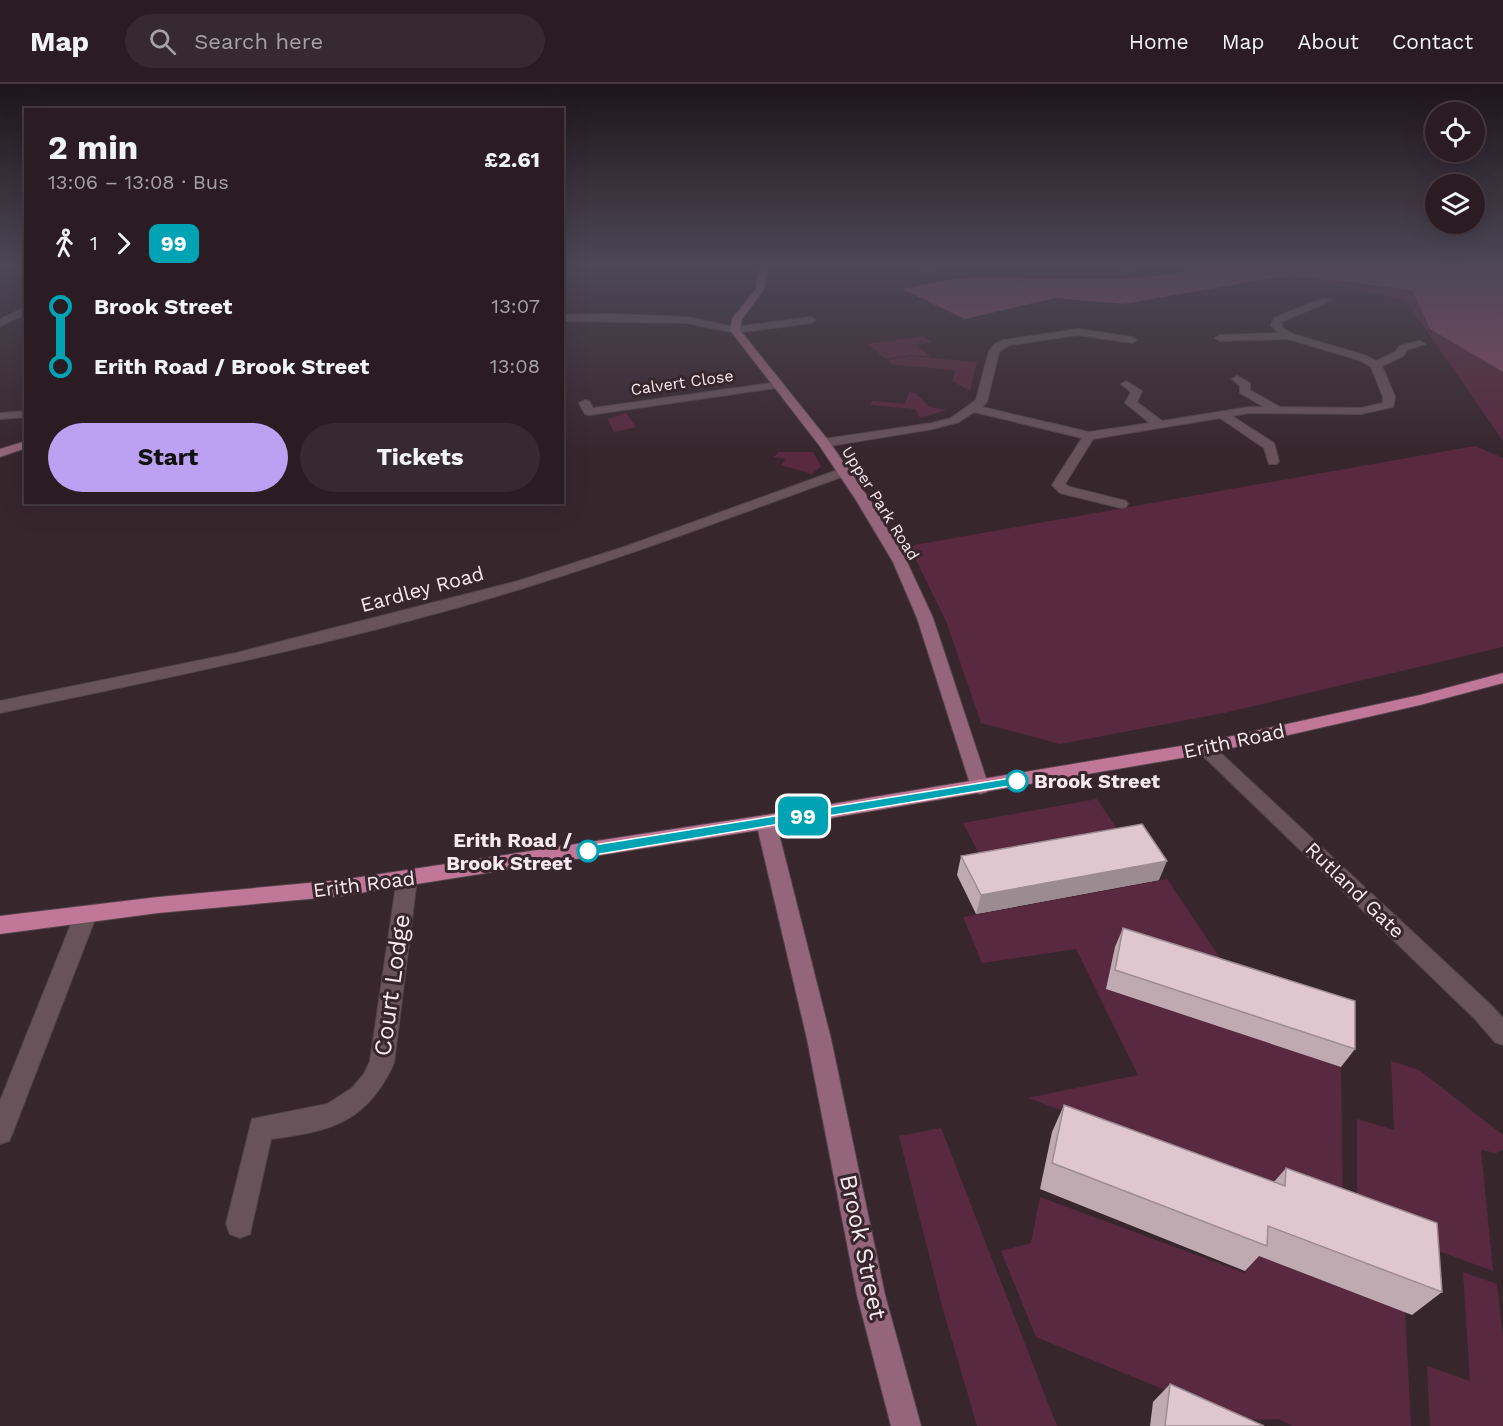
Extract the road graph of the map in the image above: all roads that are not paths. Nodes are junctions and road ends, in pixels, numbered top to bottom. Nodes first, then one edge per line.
1 (724, 328) edge
2 (753, 328) edge
3 (1278, 328) edge
4 (735, 330) junction
5 (1288, 336) junction
6 (1220, 338) dead end
7 (1132, 340) dead end
8 (1420, 344) dead end
9 (1376, 364) junction
10 (1237, 379) dead end
11 (1126, 384) dead end
12 (778, 385) junction
13 (973, 408) junction
14 (1276, 409) junction
15 (590, 413) dead end
16 (24, 414) edge
17 (1223, 415) junction
18 (0, 416) edge
19 (1161, 425) junction
20 (1089, 436) junction
21 (824, 444) junction
22 (24, 445) edge
23 (0, 453) edge
24 (1274, 461) dead end
25 (843, 472) junction
26 (1121, 504) dead end
27 (1503, 678) edge
28 (0, 707) edge
29 (1205, 748) junction
30 (980, 787) junction
31 (766, 822) junction
32 (407, 879) junction
33 (86, 914) junction
34 (0, 925) edge
35 (1503, 1035) edge
36 (0, 1132) edge
37 (240, 1224) dead end
38 (906, 1426) edge

1 - 4 street
2 - 4 street
3 - 5 street
4 - 12 street, Upper Park Road
5 - 6 street
5 - 9 street
7 - 13 street
8 - 9 street
9 - 14 street
10 - 14 street
11 - 19 street
12 - 15 street, Calvert Close
12 - 21 street, Upper Park Road
13 - 20 street
13 - 21 street
14 - 17 street
16 - 18 street
17 - 19 street
17 - 24 street
19 - 20 street
20 - 26 street
21 - 25 street, Upper Park Road
22 - 23 street
25 - 28 street, Eardley Road
25 - 30 street, Upper Park Road
27 - 29 main road, Erith Road
29 - 30 main road, Erith Road
29 - 35 street, Rutland Gate
30 - 31 main road, Erith Road
31 - 32 main road, Erith Road
31 - 38 street, Brook Street
32 - 33 main road, Erith Road
32 - 37 street, Court Lodge
33 - 34 main road, Erith Road
33 - 36 street

